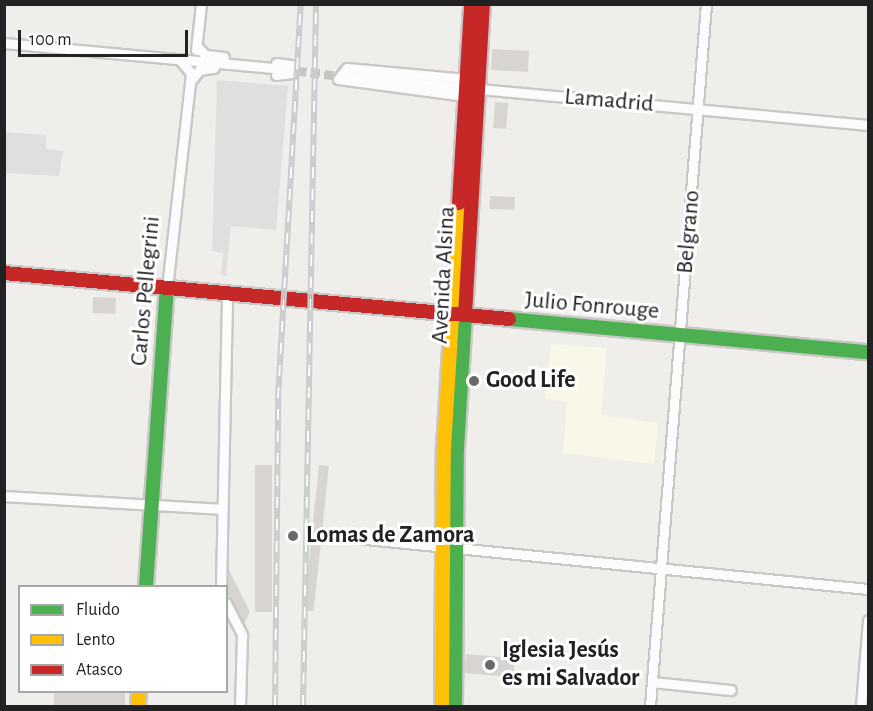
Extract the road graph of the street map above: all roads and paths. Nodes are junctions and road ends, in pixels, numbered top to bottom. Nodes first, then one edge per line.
1 (201, 4) edge
2 (471, 4) edge
3 (483, 4) edge
4 (706, 4) edge
5 (4, 43) edge
6 (197, 46) junction
7 (179, 59) junction
8 (284, 69) tunnel mouth
9 (350, 77) tunnel mouth
10 (190, 82) junction
11 (468, 88) junction
12 (699, 109) junction
13 (868, 125) edge
14 (4, 273) edge
15 (167, 288) junction
16 (227, 291) junction
17 (457, 316) junction
18 (680, 338) junction
19 (868, 352) edge
20 (4, 496) edge
21 (151, 506) junction
22 (223, 509) junction
23 (366, 539) dead end
24 (449, 547) junction
25 (663, 567) junction
26 (146, 585) edge
27 (221, 585) edge
28 (868, 588) edge
29 (228, 607) edge
30 (868, 620) edge
31 (652, 682) junction
32 (731, 690) dead end
33 (240, 706) edge
34 (442, 706) edge
35 (455, 706) edge
36 (650, 706) edge
37 (861, 706) edge

1 - 6 street
2 - 11 street, Avenida Alsina
3 - 11 street, Avenida Alsina
4 - 12 street, Belgrano
5 - 7 street
6 - 7 street
6 - 10 street
7 - 8 street
7 - 10 street
9 - 11 street, Lamadrid
10 - 15 street, Carlos Pellegrini
11 - 11 street, Lamadrid
11 - 12 street, Lamadrid
11 - 17 street, Avenida Alsina
12 - 13 street, Lamadrid
12 - 18 street, Belgrano
14 - 15 street, Julio Fonrouge
15 - 16 street, Julio Fonrouge
15 - 21 street, Carlos Pellegrini
16 - 17 street, Julio Fonrouge
16 - 22 street
17 - 18 street, Julio Fonrouge
17 - 24 street, Avenida Alsina
18 - 19 street, Julio Fonrouge
18 - 25 street, Belgrano
20 - 21 street
21 - 22 street
21 - 26 street, Carlos Pellegrini
22 - 27 street
23 - 24 street
24 - 25 street
24 - 34 street
24 - 35 street
25 - 28 street
25 - 31 street, Belgrano
29 - 33 street
30 - 37 street
31 - 32 street
31 - 36 street, Belgrano

